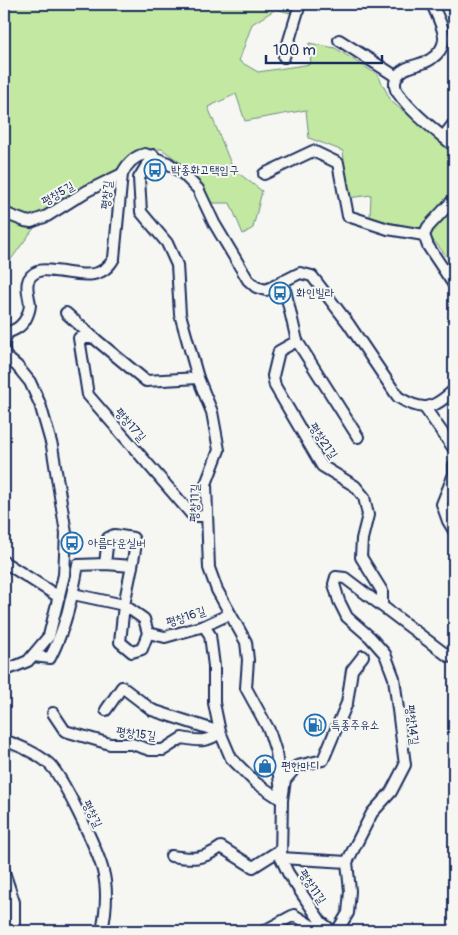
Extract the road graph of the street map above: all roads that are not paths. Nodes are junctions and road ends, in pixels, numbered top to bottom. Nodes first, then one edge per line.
1 (300, 4) edge
2 (432, 4) edge
3 (339, 40) dead end
4 (284, 57) dead end
5 (397, 77) junction
6 (454, 123) edge
7 (443, 137) junction
8 (454, 146) edge
9 (153, 155) junction
10 (122, 174) junction
11 (264, 174) dead end
12 (454, 199) edge
13 (4, 213) edge
14 (424, 236) junction
15 (451, 270) edge
16 (283, 282) junction
17 (454, 285) edge
18 (66, 312) dead end
19 (94, 338) junction
20 (297, 341) junction
21 (4, 343) edge
22 (4, 348) edge
23 (198, 378) junction
24 (454, 390) edge
25 (425, 408) junction
26 (358, 437) dead end
27 (454, 449) edge
28 (454, 465) edge
29 (206, 516) junction
30 (454, 531) edge
31 (4, 562) edge
32 (105, 564) junction
33 (132, 566) junction
34 (73, 594) junction
35 (59, 597) junction
36 (124, 605) junction
37 (382, 606) junction
38 (230, 614) junction
39 (204, 626) junction
40 (148, 633) junction
41 (33, 656) junction
42 (363, 656) dead end
43 (454, 657) edge
44 (4, 671) edge
45 (106, 710) dead end
46 (53, 713) dead end
47 (220, 732) junction
48 (4, 740) edge
49 (282, 800) junction
50 (280, 854) junction
51 (171, 856) dead end
52 (347, 862) junction
53 (4, 872) edge
54 (329, 929) edge
55 (14, 931) edge
56 (102, 931) edge
57 (264, 931) edge
58 (337, 931) edge

1 - 4 street
2 - 5 street
3 - 5 street
5 - 7 street
6 - 7 street
7 - 8 street
9 - 10 street, 평창길 / 평창길
9 - 16 street
9 - 23 street, 평창11길
10 - 13 street, 평창5길
10 - 21 street, 평창길 / 평창길
11 - 14 street
12 - 14 street
14 - 15 street
15 - 17 street
16 - 20 street
16 - 25 street
18 - 19 street
19 - 23 street
19 - 29 street, 평창17길
20 - 26 street
20 - 37 street, 평창21길
22 - 35 street
23 - 29 street, 평창11길
24 - 25 street
25 - 27 street
28 - 30 street
29 - 38 street, 평창11길
31 - 35 street
32 - 33 street
32 - 33 street
32 - 34 street
33 - 36 street
34 - 36 street
34 - 41 street
35 - 41 street
36 - 40 street
36 - 40 street
37 - 43 street
37 - 52 street, 평창14길
38 - 39 street, 평창16길
38 - 49 street, 평창11길
39 - 40 street, 평창16길
39 - 47 street
41 - 44 street
42 - 49 street, 평창11길
45 - 47 street, 평창15길
46 - 47 street, 평창15길
47 - 49 street
48 - 56 street, 평창길 / 평창길
49 - 50 street, 평창11길
50 - 51 street
50 - 52 street, 평창11길
50 - 54 street, 평창11길
52 - 58 street
53 - 55 street
54 - 57 street, 평창11길

